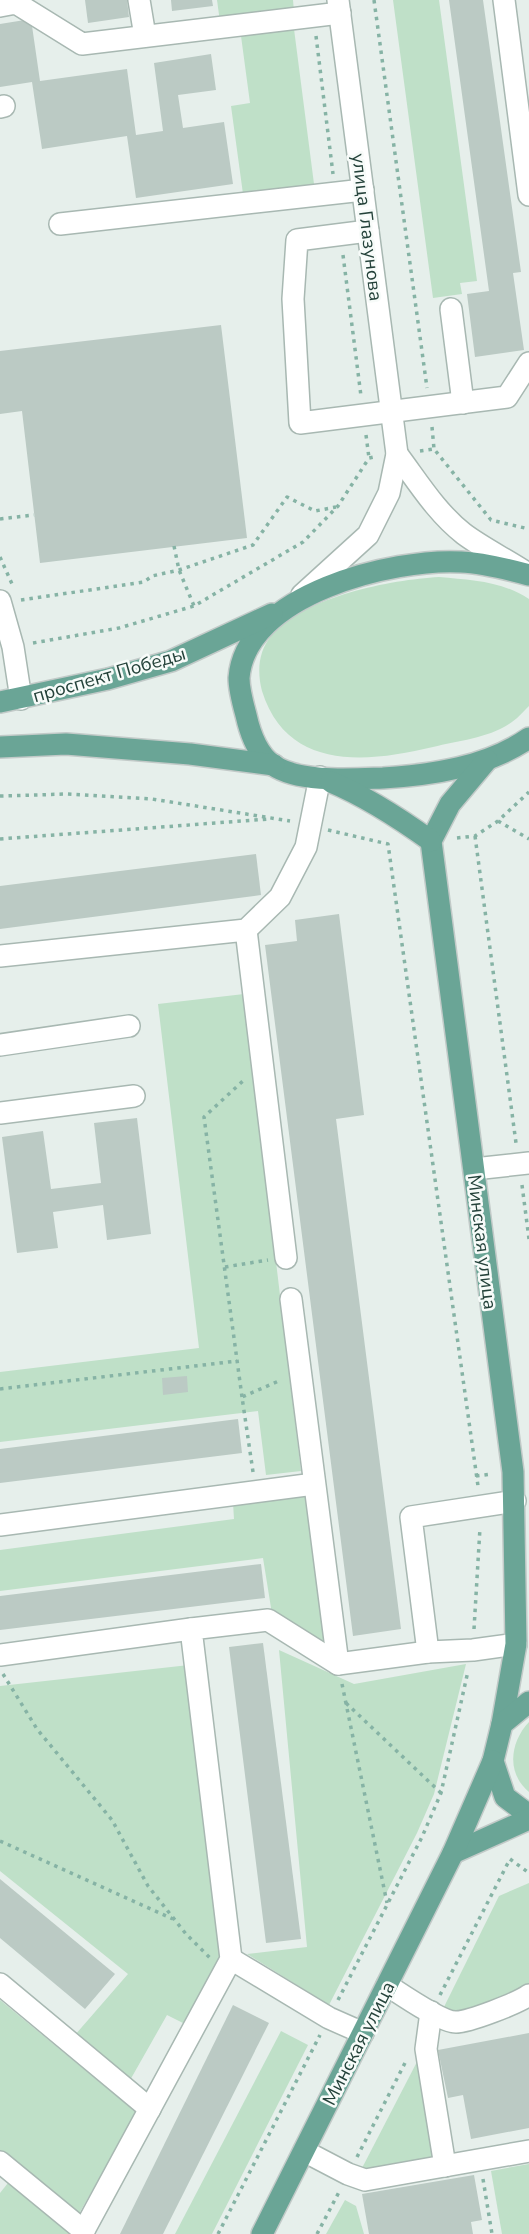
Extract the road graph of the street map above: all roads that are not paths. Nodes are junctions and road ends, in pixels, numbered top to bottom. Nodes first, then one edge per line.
1 (139, 0) edge
2 (504, 0) edge
3 (10, 3) edge
4 (339, 7) edge
5 (145, 36) junction
6 (363, 190) junction
7 (529, 195) edge
8 (60, 224) dead end
9 (368, 231) junction
10 (451, 309) dead end
11 (529, 363) edge
12 (529, 394) edge
13 (506, 397) junction
14 (463, 403) junction
15 (392, 411) junction
16 (397, 454) junction
17 (529, 574) edge
18 (12, 598) edge
19 (292, 603) junction
20 (10, 701) edge
21 (529, 738) edge
22 (0, 747) edge
23 (487, 760) junction
24 (274, 765) junction
25 (320, 778) junction
26 (431, 841) junction
27 (246, 930) junction
28 (0, 956) edge
29 (129, 1026) dead end
30 (0, 1045) edge
31 (134, 1096) dead end
32 (0, 1113) edge
33 (524, 1164) edge
34 (474, 1169) junction
35 (286, 1258) road end
36 (291, 1300) dead end
37 (314, 1484) junction
38 (520, 1511) edge
39 (0, 1525) edge
40 (191, 1629) junction
41 (523, 1650) edge
42 (428, 1652) junction
43 (0, 1655) edge
44 (338, 1664) junction
45 (529, 1702) edge
46 (502, 1724) junction
47 (492, 1761) junction
48 (529, 1817) edge
49 (453, 1853) junction
50 (227, 1965) junction
51 (0, 1984) edge
52 (387, 1986) junction
53 (529, 1995) edge
54 (431, 2012) junction
55 (363, 2033) junction
56 (150, 2109) junction
57 (304, 2151) junction
58 (529, 2151) edge
59 (0, 2161) edge
60 (445, 2166) junction
61 (83, 2233) edge
62 (262, 2234) edge

1 - 5 street
2 - 7 street
3 - 5 street
4 - 5 street
4 - 6 street, улица Глазунова
6 - 8 street
6 - 9 street, улица Глазунова
9 - 15 street, улица Глазунова
9 - 15 street
10 - 14 street
11 - 13 street
12 - 13 street
13 - 14 street
14 - 15 street
15 - 16 street, улица Глазунова
16 - 17 street, улица Глазунова
16 - 19 street, улица Глазунова
17 - 19 main road, проспект Победы
18 - 20 street
19 - 20 main road, проспект Победы
19 - 24 main road
21 - 23 main road
22 - 24 main road
23 - 25 main road
23 - 26 main road
24 - 25 main road
25 - 26 main road
25 - 27 street
26 - 34 main road, Минская улица
27 - 28 street
27 - 35 street
29 - 30 street
31 - 32 street
33 - 34 street
34 - 38 main road, Минская улица
36 - 37 street
37 - 39 street
37 - 44 street
38 - 41 main road, Минская улица
38 - 42 street
40 - 43 street
40 - 44 street
40 - 50 street
41 - 42 street
41 - 46 main road, Минская улица
42 - 44 street
45 - 46 main road
46 - 47 main road, Минская улица
47 - 48 main road
47 - 49 main road, Минская улица
48 - 49 main road
49 - 52 main road, Минская улица
50 - 55 street
50 - 56 street
51 - 56 street
52 - 54 street
52 - 55 main road, Минская улица
53 - 54 street
54 - 60 street
55 - 57 main road, Минская улица
56 - 61 street
57 - 60 street
57 - 62 main road, Минская улица
58 - 60 street
59 - 61 street

